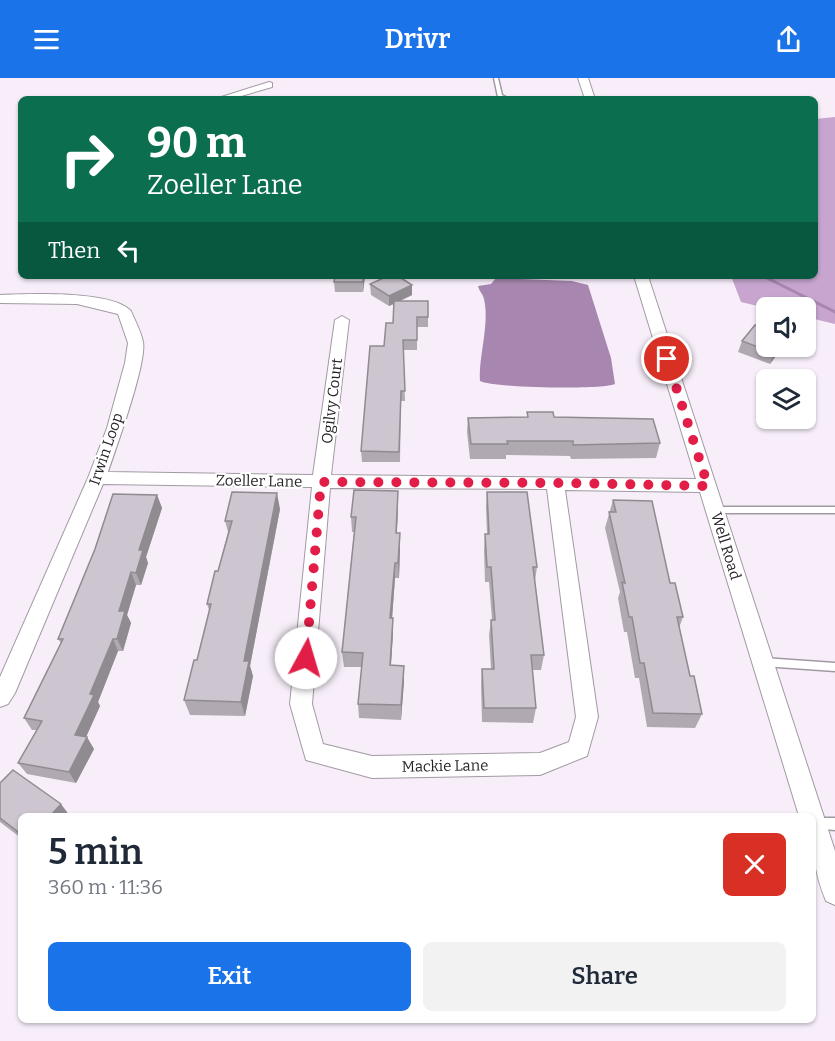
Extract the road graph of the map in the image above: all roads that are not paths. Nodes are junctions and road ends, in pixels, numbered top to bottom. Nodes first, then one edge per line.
1 (496, 78) edge
2 (583, 78) edge
3 (273, 85) edge
4 (231, 96) edge
5 (500, 96) edge
6 (589, 96) edge
7 (642, 279) edge
8 (0, 299) edge
9 (342, 320) dead end
10 (97, 478) junction
11 (321, 482) junction
12 (555, 483) junction
13 (708, 486) junction
14 (715, 510) junction
15 (835, 510) edge
16 (763, 662) junction
17 (835, 667) edge
18 (0, 697) edge
19 (810, 813) edge
20 (816, 823) edge
21 (835, 824) edge
22 (816, 832) edge
23 (835, 892) edge

1 - 5 lane
2 - 6 street
3 - 4 street
7 - 13 street, Well Road
8 - 10 street, Irwin Loop
9 - 11 street, Ogilvy Court
10 - 11 street, Zoeller Lane
10 - 18 street, Irwin Loop
11 - 12 street, Zoeller Lane
11 - 12 street, Mackie Lane
12 - 13 street, Zoeller Lane
13 - 14 street, Well Road
14 - 15 lane
14 - 16 street, Well Road
16 - 17 lane
16 - 19 street, Well Road
20 - 21 lane
22 - 23 street

